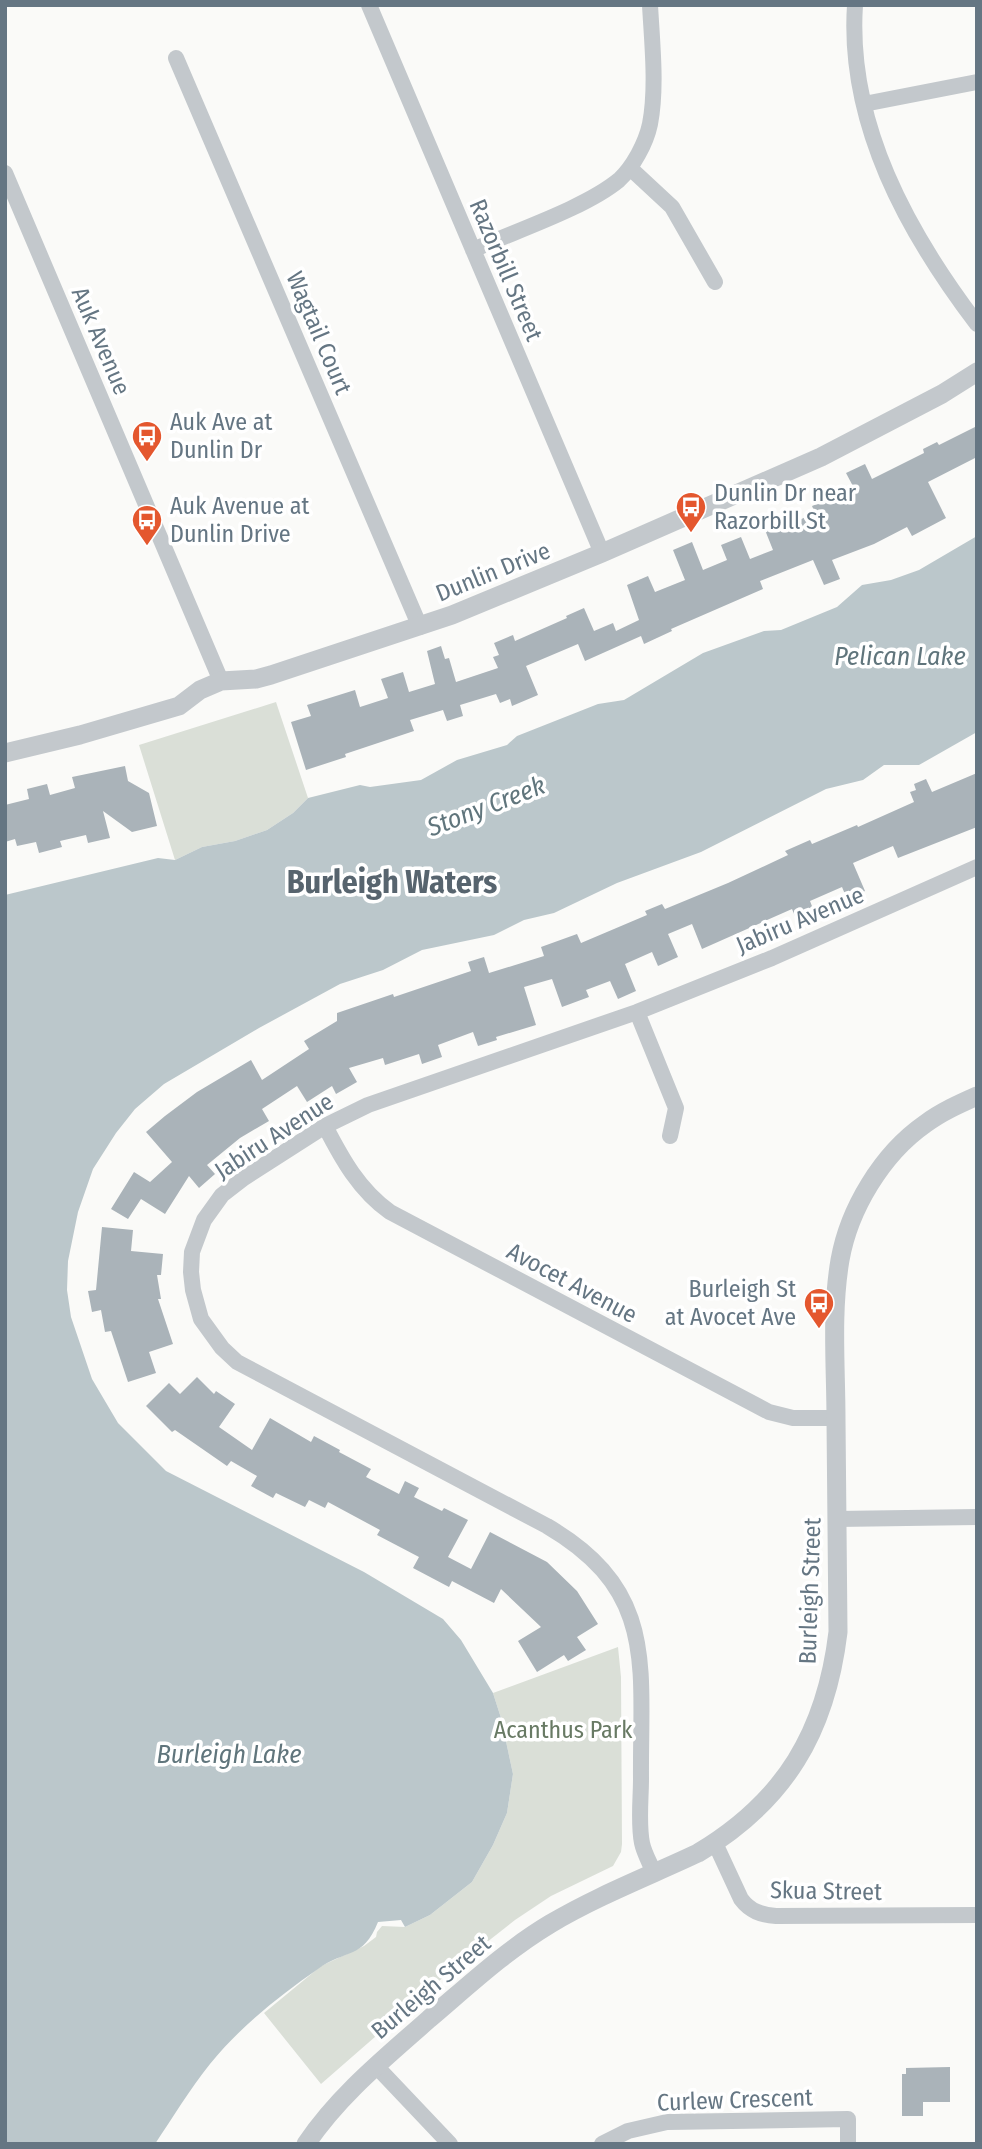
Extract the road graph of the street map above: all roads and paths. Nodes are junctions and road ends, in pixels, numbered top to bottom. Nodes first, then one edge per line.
1 (369, 5) edge
2 (650, 5) edge
3 (855, 5) edge
4 (176, 58) dead end
5 (977, 82) edge
6 (864, 104) junction
7 (630, 168) junction
8 (5, 173) edge
9 (473, 250) junction
10 (715, 282) dead end
11 (977, 324) edge
12 (977, 372) edge
13 (602, 553) junction
14 (420, 627) junction
15 (221, 681) junction
16 (5, 753) edge
17 (977, 867) edge
18 (637, 1012) junction
19 (977, 1096) edge
20 (325, 1126) junction
21 (670, 1136) dead end
22 (836, 1418) junction
23 (977, 1517) edge
24 (837, 1519) junction
25 (715, 1843) junction
26 (654, 1873) junction
27 (977, 1914) edge
28 (376, 2066) junction
29 (306, 2144) edge
30 (450, 2144) edge
31 (602, 2144) edge
32 (848, 2144) edge

1 - 9 street, Razorbill Street
2 - 7 street
3 - 6 street
4 - 14 street, Wagtail Court
5 - 6 street
6 - 11 street
7 - 9 street
7 - 10 street
8 - 15 street, Auk Avenue
9 - 13 street, Razorbill Street
12 - 13 street, Dunlin Drive
13 - 14 street, Dunlin Drive
14 - 15 street, Dunlin Drive
15 - 16 street, Dunlin Drive
17 - 18 street, Jabiru Avenue
18 - 20 street, Jabiru Avenue
18 - 21 street
19 - 22 street, Burleigh Street
20 - 22 street, Avocet Avenue
20 - 26 street, Jabiru Avenue
22 - 24 street, Burleigh Street
23 - 24 street
24 - 25 street, Burleigh Street
25 - 26 street, Burleigh Street
25 - 27 street, Skua Street
26 - 28 street, Burleigh Street
28 - 29 street, Burleigh Street
28 - 30 street
31 - 32 street, Curlew Crescent

